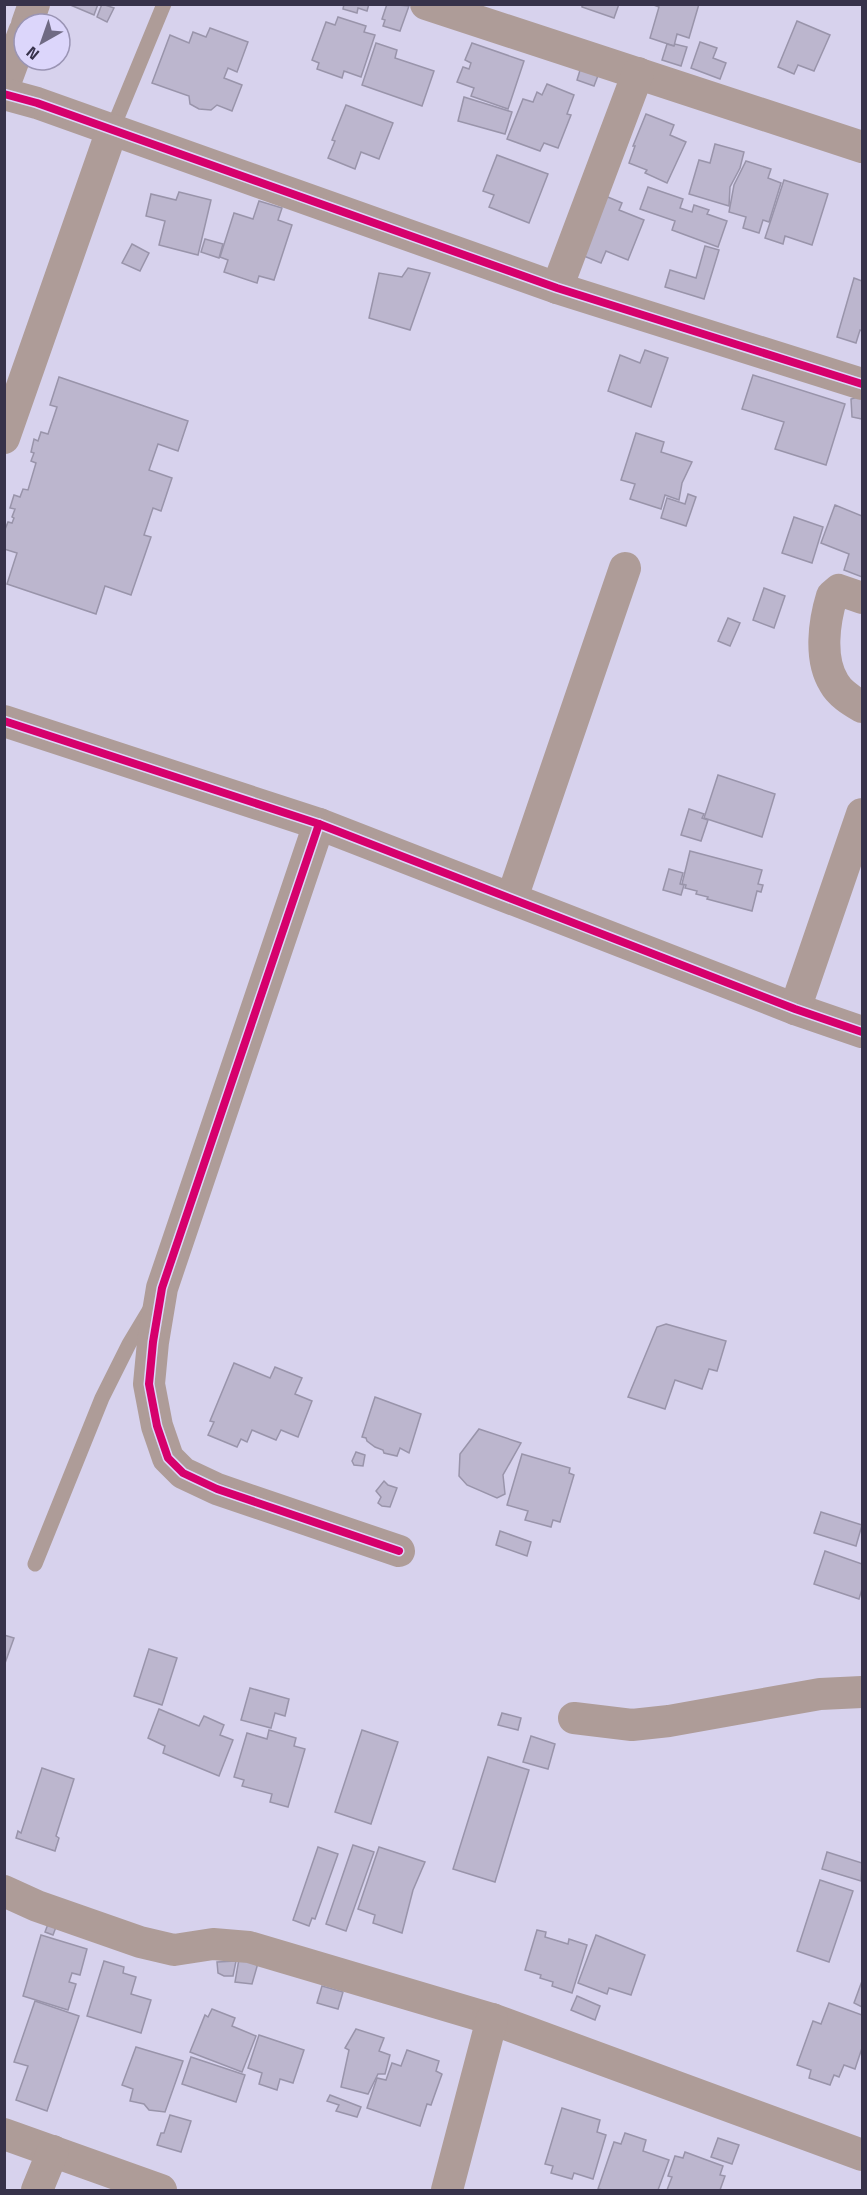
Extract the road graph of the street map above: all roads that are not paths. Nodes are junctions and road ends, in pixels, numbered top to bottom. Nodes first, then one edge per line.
1 (164, 4) edge
2 (426, 4) edge
3 (12, 64) edge
4 (638, 73) junction
5 (4, 86) edge
6 (4, 94) edge
7 (112, 130) junction
8 (862, 147) edge
9 (557, 288) junction
10 (862, 384) edge
11 (4, 438) edge
12 (625, 568) dead end
13 (862, 598) edge
14 (862, 707) edge
15 (4, 721) edge
16 (862, 814) edge
17 (319, 824) junction
18 (512, 898) junction
19 (795, 1009) junction
20 (862, 1032) edge
21 (162, 1288) junction
22 (399, 1551) dead end
23 (35, 1564) dead end
24 (862, 1692) edge
25 (574, 1718) dead end
26 (4, 1891) edge
27 (492, 2019) junction
28 (4, 2134) edge
29 (53, 2151) junction
30 (862, 2155) edge
31 (37, 2190) edge
32 (161, 2190) edge
33 (447, 2190) edge

1 - 7 lane
2 - 4 street
3 - 5 street
4 - 8 street
4 - 9 street
6 - 7 street
7 - 9 street
7 - 11 street
9 - 10 street
12 - 18 street
13 - 14 street
15 - 17 street
16 - 19 street
17 - 18 street
17 - 21 street
18 - 19 street
19 - 20 street
21 - 22 street
21 - 23 lane
24 - 25 street
26 - 27 street
27 - 30 street
27 - 33 street
28 - 29 street
29 - 31 street
29 - 32 street

